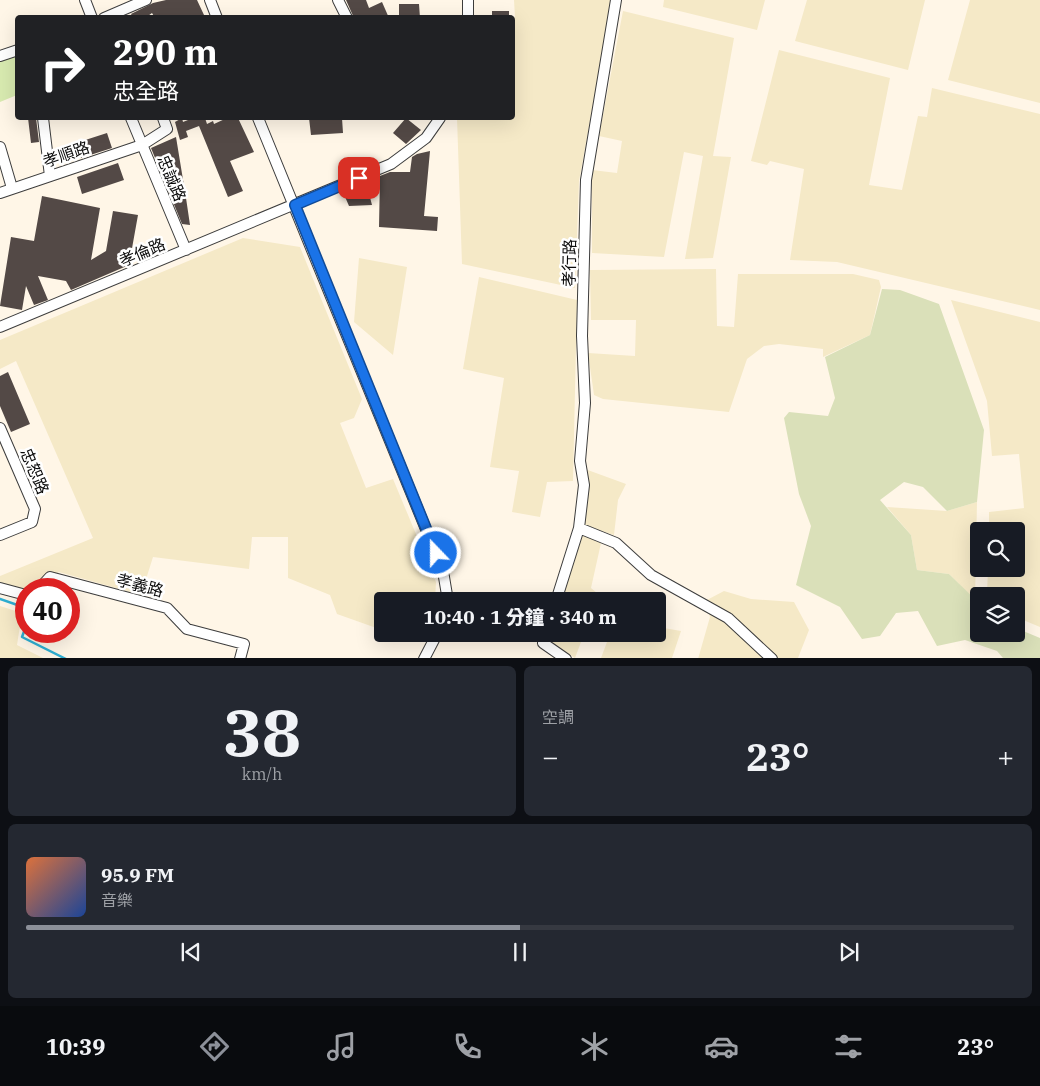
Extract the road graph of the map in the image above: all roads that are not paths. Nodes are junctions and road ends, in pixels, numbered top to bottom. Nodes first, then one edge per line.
1 (85, 0) edge
2 (146, 0) edge
3 (210, 0) edge
4 (338, 0) edge
5 (468, 0) edge
6 (616, 0) edge
7 (124, 13) edge
8 (91, 15) edge
9 (216, 15) edge
10 (346, 15) edge
11 (468, 15) edge
12 (15, 51) edge
13 (0, 56) edge
14 (43, 120) edge
15 (132, 120) edge
16 (164, 120) edge
17 (259, 120) edge
18 (439, 120) edge
19 (142, 145) junction
20 (0, 147) edge
21 (50, 176) junction
22 (12, 188) junction
23 (0, 193) edge
24 (295, 205) junction
25 (186, 250) junction
26 (0, 327) edge
27 (0, 428) edge
28 (3, 444) edge
29 (579, 528) junction
30 (0, 535) edge
31 (80, 585) edge
32 (0, 588) edge
33 (448, 592) edge
34 (559, 592) edge
35 (15, 594) edge
36 (433, 642) edge
37 (543, 642) edge
38 (240, 658) edge
39 (424, 658) edge
40 (566, 658) edge
41 (772, 658) edge

1 - 8 street
2 - 7 street
3 - 9 street
4 - 10 street
5 - 11 street
6 - 29 street, 孝行路
12 - 13 street
14 - 21 street
15 - 19 street, 忠誠路
16 - 19 street, 孝順路
17 - 24 street
18 - 24 street, 孝倫路
19 - 21 street, 孝順路
19 - 25 street, 忠誠路
20 - 22 street
21 - 22 street, 孝順路
22 - 23 street, 孝順路
24 - 25 street, 孝倫路
24 - 33 street
25 - 26 street, 孝倫路
27 - 28 street, 忠恕路
28 - 30 street, 忠恕路
29 - 34 street, 孝行路
29 - 41 street
31 - 38 street, 孝義路
32 - 35 street
36 - 39 street
37 - 40 street

